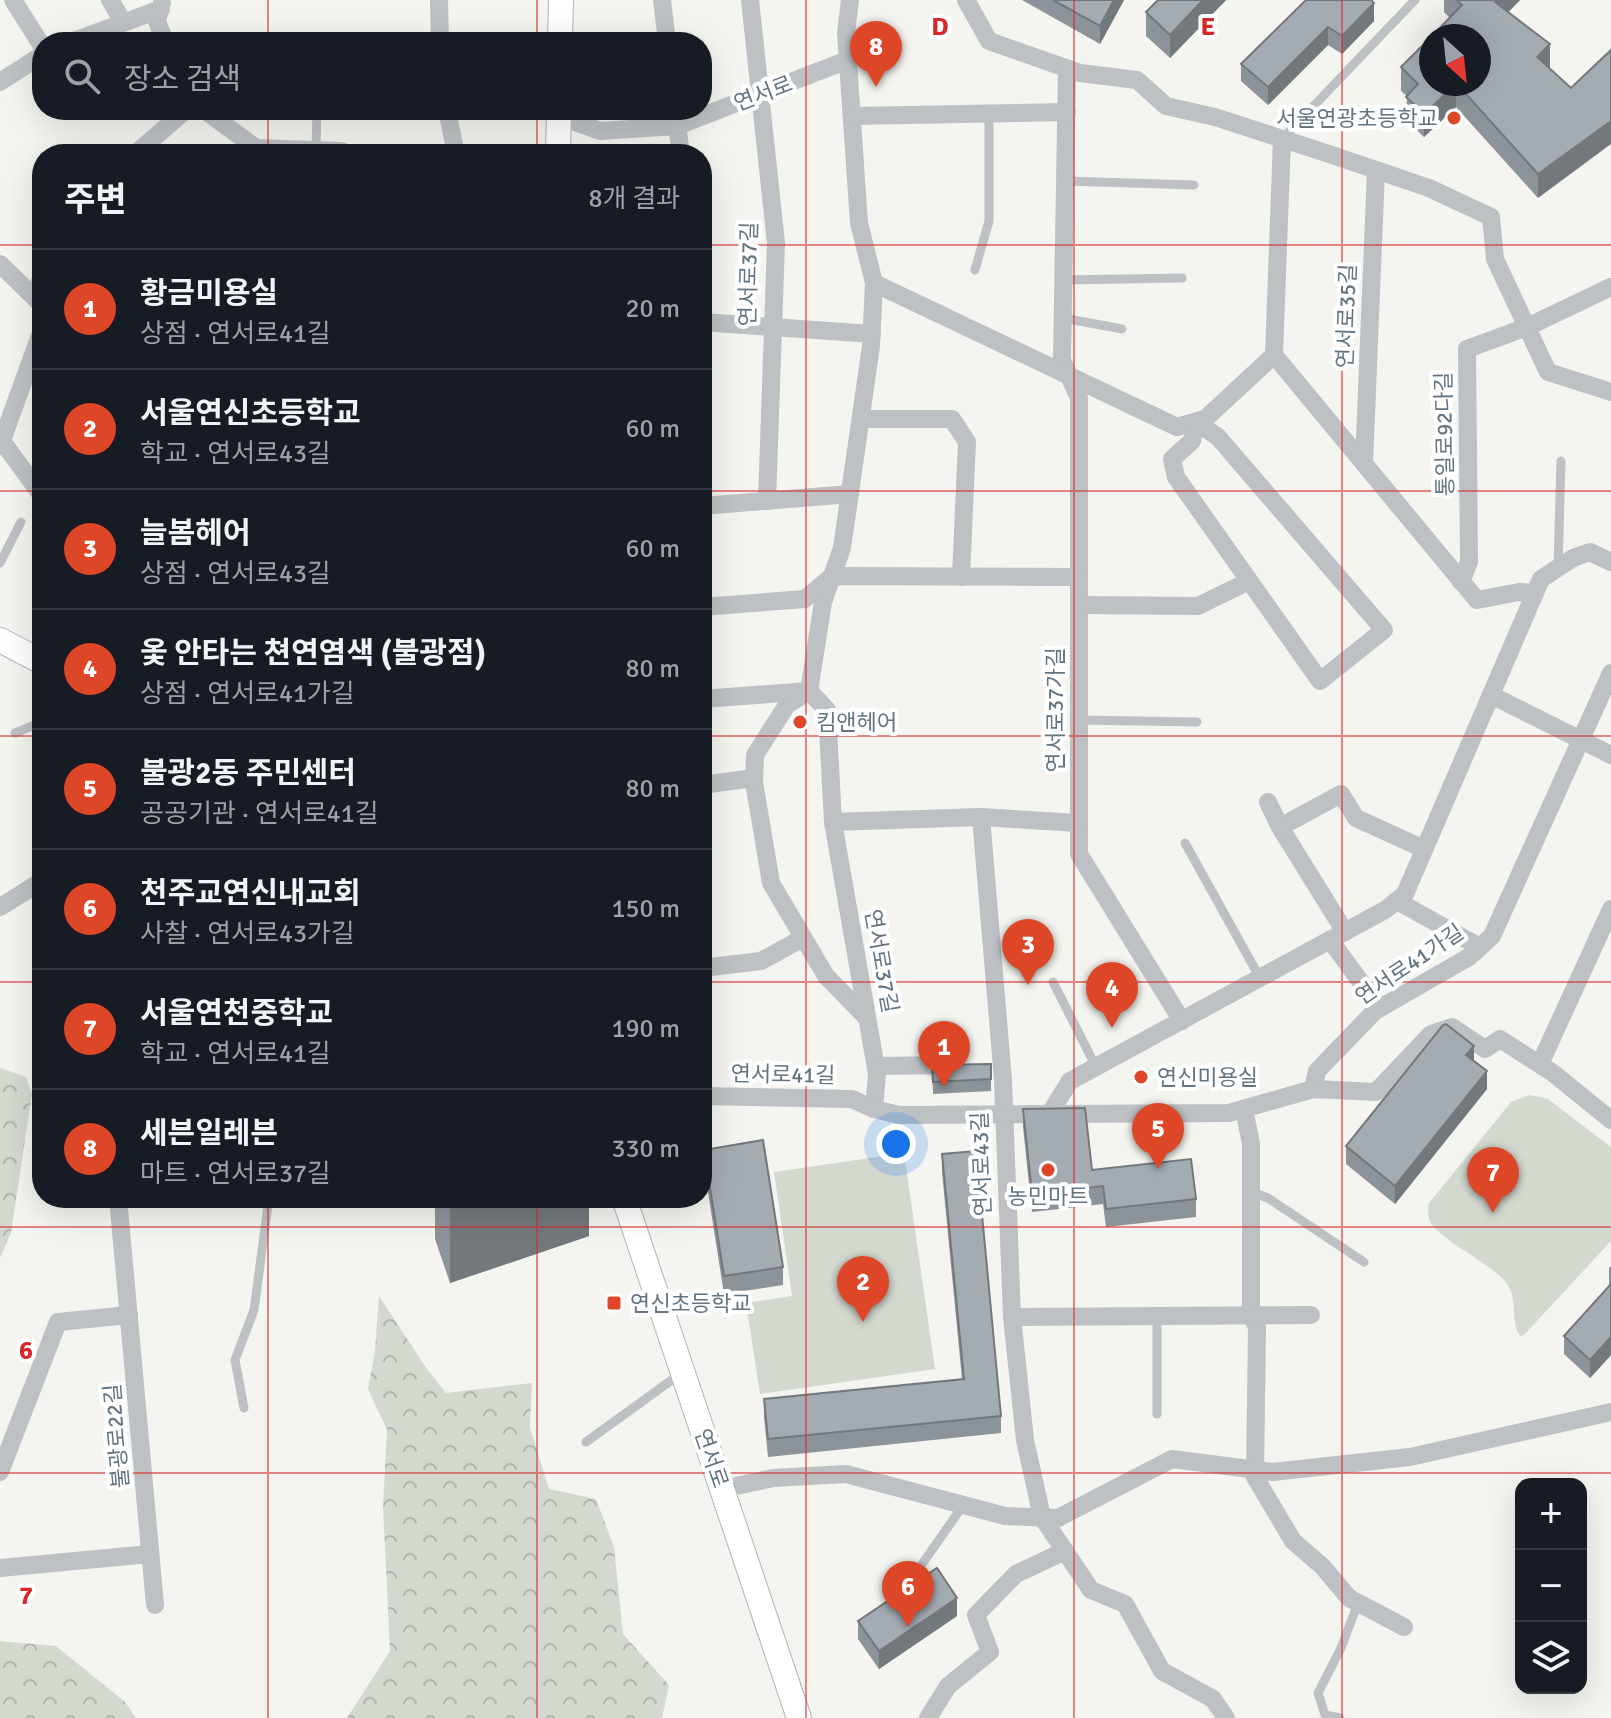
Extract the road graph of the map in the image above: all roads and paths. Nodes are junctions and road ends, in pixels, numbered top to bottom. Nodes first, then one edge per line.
1 (13, 0) edge
2 (110, 0) edge
3 (439, 0) edge
4 (561, 0) edge
5 (662, 0) edge
6 (750, 0) edge
7 (850, 0) edge
8 (966, 0) edge
9 (1415, 0) edge
10 (162, 5) edge
11 (123, 22) junction
12 (33, 32) edge
13 (97, 32) edge
14 (161, 32) edge
15 (440, 32) edge
16 (560, 32) edge
17 (666, 32) edge
18 (848, 60) junction
19 (32, 61) edge
20 (1067, 69) junction
21 (0, 82) edge
22 (758, 95) junction
23 (712, 108) edge
24 (1067, 112) junction
25 (989, 114) junction
26 (852, 116) junction
27 (174, 120) edge
28 (217, 120) edge
29 (317, 120) edge
30 (449, 120) edge
31 (559, 120) edge
32 (575, 120) edge
33 (664, 120) edge
34 (676, 120) edge
35 (1282, 139) junction
36 (147, 144) edge
37 (248, 144) edge
38 (316, 144) edge
39 (454, 144) edge
40 (558, 144) edge
41 (680, 144) edge
42 (1376, 170) junction
43 (1065, 181) junction
44 (1194, 185) dead end
45 (0, 264) edge
46 (975, 270) dead end
47 (1182, 278) dead end
48 (1063, 280) junction
49 (874, 283) junction
50 (1611, 287) edge
51 (32, 295) edge
52 (1063, 318) junction
53 (712, 323) edge
54 (771, 327) junction
55 (1527, 327) junction
56 (1122, 329) dead end
57 (872, 334) junction
58 (32, 352) edge
59 (1274, 355) junction
60 (1068, 373) junction
61 (1611, 392) edge
62 (8, 405) edge
63 (861, 419) junction
64 (1196, 422) junction
65 (1, 444) edge
66 (1561, 461) dead end
67 (1364, 464) junction
68 (32, 483) edge
69 (850, 494) junction
70 (767, 501) junction
71 (712, 505) edge
72 (21, 522) dead end
73 (1611, 562) edge
74 (0, 563) edge
75 (1558, 568) junction
76 (832, 576) junction
77 (961, 577) junction
78 (1079, 577) junction
79 (1249, 581) junction
80 (1461, 582) junction
81 (1535, 593) junction
82 (1079, 605) junction
83 (712, 606) edge
84 (0, 640) edge
85 (32, 657) edge
86 (1611, 673) edge
87 (809, 691) junction
88 (1491, 695) junction
89 (712, 698) edge
90 (1079, 720) junction
91 (1197, 722) dead end
92 (32, 726) edge
93 (15, 733) dead end
94 (1582, 741) junction
95 (1611, 755) edge
96 (754, 778) junction
97 (712, 784) edge
98 (1268, 802) dead end
99 (981, 817) junction
100 (833, 822) junction
101 (1079, 823) junction
102 (1280, 827) junction
103 (1185, 843) dead end
104 (1424, 849) junction
105 (32, 887) edge
106 (1397, 901) junction
107 (0, 907) edge
108 (1611, 909) edge
109 (1338, 936) junction
110 (803, 938) junction
111 (1480, 947) junction
112 (712, 967) edge
113 (1260, 978) junction
114 (1053, 982) dead end
115 (1380, 1008) junction
116 (867, 1018) junction
117 (1182, 1021) junction
118 (986, 1064) junction
119 (1540, 1064) junction
120 (876, 1066) junction
121 (1096, 1067) junction
122 (1313, 1089) junction
123 (712, 1096) edge
124 (874, 1109) junction
125 (1244, 1109) junction
126 (1003, 1113) junction
127 (1050, 1113) junction
128 (1611, 1120) edge
129 (1250, 1191) junction
130 (119, 1208) edge
131 (268, 1208) edge
132 (627, 1208) edge
133 (1364, 1262) dead end
134 (129, 1315) junction
135 (1311, 1315) dead end
136 (1157, 1316) junction
137 (1251, 1316) junction
138 (1012, 1317) junction
139 (681, 1373) junction
140 (244, 1408) dead end
141 (1611, 1412) edge
142 (1157, 1414) dead end
143 (586, 1442) dead end
144 (1256, 1469) junction
145 (0, 1472) edge
146 (722, 1489) junction
147 (964, 1504) junction
148 (1042, 1517) junction
149 (1065, 1551) junction
150 (150, 1554) junction
151 (0, 1568) edge
152 (918, 1570) dead end
153 (1358, 1603) junction
154 (155, 1605) dead end
155 (1404, 1627) dead end
156 (799, 1718) edge
157 (928, 1718) edge
158 (1226, 1718) edge
159 (1340, 1718) edge

1 - 12 street
2 - 11 street
3 - 15 street
4 - 16 main road
5 - 17 street
6 - 22 street, 연서로37길
7 - 18 street
8 - 20 street
9 - 35 lane
10 - 11 street
10 - 14 street
11 - 13 street
18 - 22 street, 연서로
18 - 26 street
19 - 21 street
20 - 24 street
20 - 35 street
22 - 23 street, 연서로
22 - 54 street, 연서로37길
24 - 25 street
24 - 43 street
25 - 26 street
25 - 46 lane
26 - 49 street
27 - 36 street
28 - 37 street
29 - 38 lane
30 - 39 street
31 - 40 main road
32 - 33 street, 연서로
34 - 41 street
35 - 42 street
35 - 59 street
42 - 55 street
42 - 67 street, 연서로35길
43 - 44 lane
43 - 48 street, 연서로37가길
45 - 51 street
47 - 48 lane
48 - 52 street, 연서로37가길
49 - 57 street
49 - 60 street
50 - 55 street, 통일로92다길
52 - 56 lane
52 - 60 street, 연서로37가길
53 - 54 street
54 - 57 street
54 - 70 street, 연서로37길
55 - 61 street
55 - 80 street, 통일로92다길
57 - 63 street
58 - 62 street
59 - 64 street
59 - 67 street
60 - 64 street
60 - 78 street, 연서로37가길
62 - 65 street
63 - 69 street
63 - 77 street
64 - 79 street
64 - 79 street
65 - 68 street
66 - 75 lane
67 - 80 street
69 - 70 street
69 - 76 street
70 - 71 street
72 - 74 lane
73 - 75 street
75 - 81 street
76 - 77 street
76 - 83 street
76 - 87 street
77 - 78 street
78 - 82 street, 연서로37가길
79 - 82 street
80 - 81 street
81 - 88 street
82 - 90 street, 연서로37가길
84 - 85 main road
86 - 94 street, 연서로41가길
87 - 89 street
87 - 96 street
87 - 100 street, 연서로37길
88 - 94 street
88 - 104 street
90 - 91 lane
90 - 101 street, 연서로37가길
92 - 93 lane
94 - 95 street
94 - 111 street, 연서로41가길
96 - 97 street
96 - 110 street
98 - 102 street
99 - 100 street
99 - 101 street
99 - 118 street, 연서로43길
100 - 116 street, 연서로37길
101 - 117 street, 연서로37가길
102 - 104 street
102 - 109 street
103 - 113 lane
104 - 106 street
105 - 107 street
106 - 109 street
106 - 111 street
108 - 119 street
109 - 113 street
109 - 115 street
110 - 112 street
110 - 116 street
111 - 115 street, 연서로41가길
113 - 117 street
114 - 121 lane
115 - 122 street, 연서로41가길
116 - 120 street, 연서로37길
117 - 121 street
118 - 120 street
118 - 126 street, 연서로43길
119 - 122 street, 연서로41길
119 - 128 street, 연서로41길
120 - 124 street, 연서로37길
121 - 127 street
122 - 125 street, 연서로41길
123 - 124 street, 연서로41길
124 - 126 street, 연서로41길
125 - 127 street, 연서로41길
125 - 129 street
126 - 127 street, 연서로41길
126 - 138 street, 연서로43길
129 - 133 lane
129 - 137 street
130 - 134 street, 불광로22길
131 - 140 lane
132 - 139 main road, 연서로
134 - 145 street
134 - 150 street, 불광로22길
135 - 137 street
136 - 137 street
136 - 138 street
136 - 142 lane
137 - 144 street
138 - 148 street, 연서로43길
139 - 143 lane
139 - 146 main road, 연서로
141 - 144 street
144 - 148 street
144 - 153 street
146 - 147 street
146 - 156 main road, 연서로
147 - 148 street
147 - 152 lane
148 - 149 street
149 - 157 street
149 - 158 street
150 - 151 street
150 - 154 street, 불광로22길
153 - 155 street
153 - 159 lane

